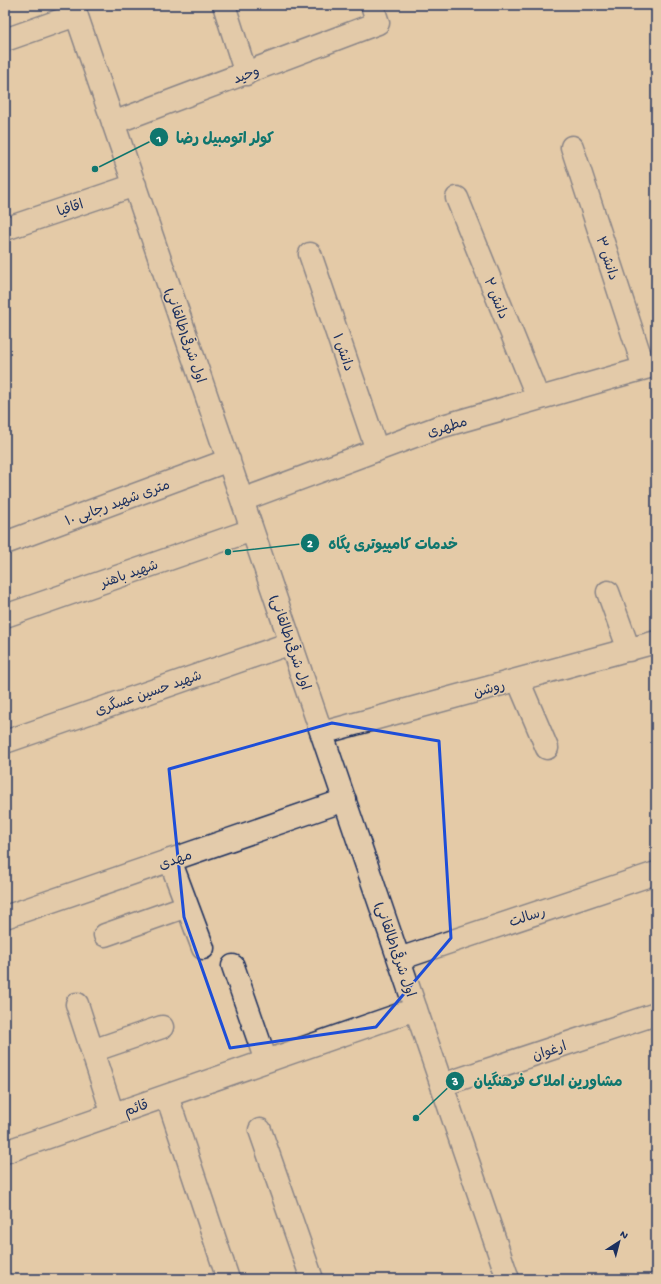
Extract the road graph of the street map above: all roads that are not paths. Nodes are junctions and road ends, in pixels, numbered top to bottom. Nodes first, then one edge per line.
1 (224, 5) edge
2 (74, 10) edge
3 (375, 14) edge
4 (5, 40) edge
5 (246, 74) junction
6 (113, 123) junction
7 (572, 147) dead end
8 (135, 185) junction
9 (457, 198) dead end
10 (5, 229) edge
11 (310, 254) dead end
12 (650, 367) edge
13 (538, 398) junction
14 (377, 450) junction
15 (229, 460) junction
16 (242, 500) junction
17 (252, 530) junction
18 (5, 543) edge
19 (608, 592) dead end
20 (5, 616) edge
21 (656, 642) edge
22 (291, 643) junction
23 (629, 650) junction
24 (518, 680) junction
25 (322, 733) junction
26 (5, 742) edge
27 (547, 748) dead end
28 (345, 800) junction
29 (170, 860) junction
30 (656, 873) edge
31 (187, 906) junction
32 (5, 917) edge
33 (105, 935) dead end
34 (203, 948) dead end
35 (399, 959) junction
36 (233, 966) dead end
37 (77, 1004) dead end
38 (416, 1008) junction
39 (656, 1014) edge
40 (162, 1027) dead end
41 (92, 1051) junction
42 (266, 1061) junction
43 (442, 1085) junction
44 (167, 1096) junction
45 (113, 1115) junction
46 (260, 1130) dead end
47 (5, 1152) edge
48 (228, 1279) edge
49 (312, 1279) edge
50 (508, 1279) edge

1 - 5 street
2 - 4 street
2 - 6 street, اول شرقی(طالقانی)
3 - 5 street, وحید
5 - 6 street, وحید
6 - 8 street, اول شرقی(طالقانی)
7 - 12 street, دانش ۳
8 - 10 street, اقاقیا
8 - 15 street, اول شرقی(طالقانی)
9 - 13 street, دانش ۲
11 - 14 street, دانش ۱
12 - 13 street, مطهری
13 - 14 street, مطهری
14 - 16 street, مطهری
15 - 16 street, اول شرقی(طالقانی)
15 - 18 street, ۱۰ متری شهید رجایی
16 - 17 street, اول شرقی(طالقانی)
17 - 20 street, شهید باهنر
17 - 22 street, اول شرقی(طالقانی)
19 - 23 street
21 - 23 street, روشن
22 - 25 street, اول شرقی(طالقانی)
22 - 26 street, شهید حسین عسگری
23 - 24 street, روشن
24 - 25 street, روشن
24 - 27 street
25 - 28 street, اول شرقی(طالقانی)
28 - 29 street, مهدی
28 - 35 street, اول شرقی(طالقانی)
29 - 31 street
29 - 32 street, مهدی
30 - 35 street, رسالت
31 - 33 street
31 - 34 street
35 - 38 street, اول شرقی(طالقانی)
36 - 42 street
37 - 41 street
38 - 42 street, قائم
38 - 43 street, اول شرقی(طالقانی)
39 - 43 street, ارغوان
40 - 41 street
41 - 45 street
42 - 44 street, قائم
43 - 50 street, اول شرقی(طالقانی)
44 - 45 street, قائم
44 - 48 street
45 - 47 street, قائم
46 - 49 street

